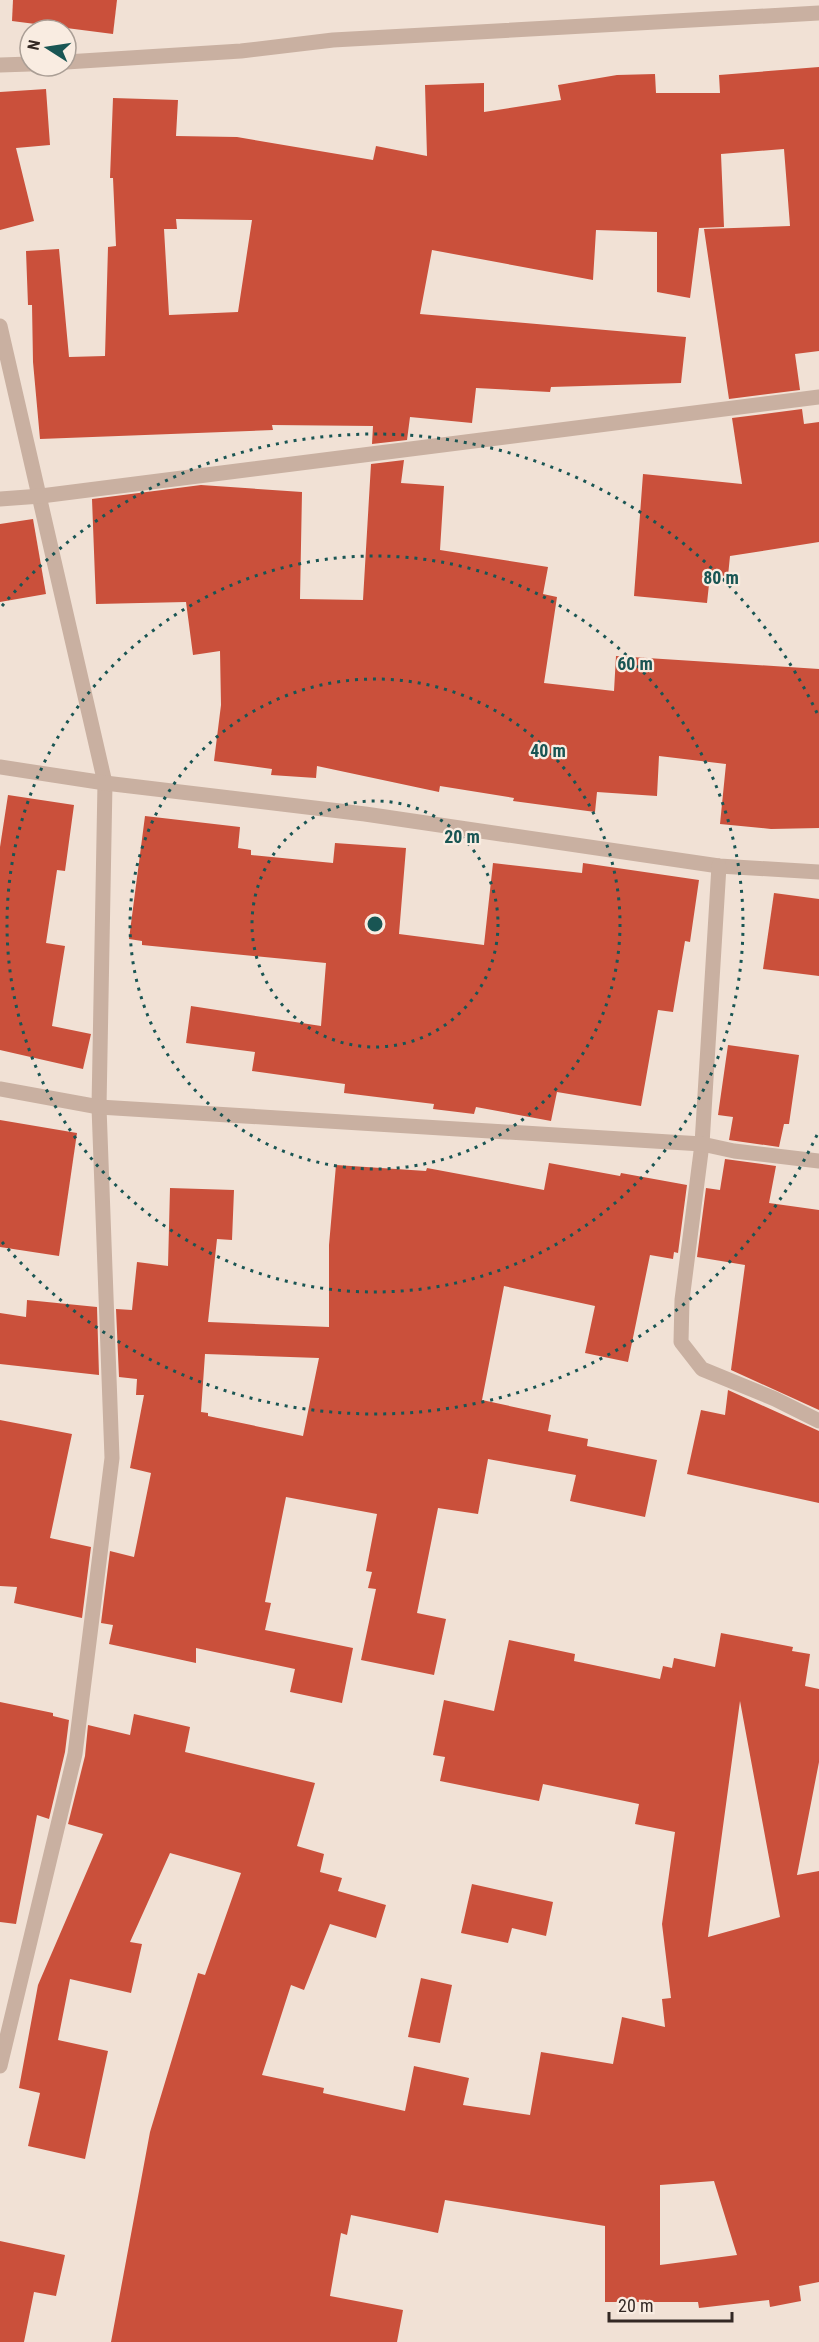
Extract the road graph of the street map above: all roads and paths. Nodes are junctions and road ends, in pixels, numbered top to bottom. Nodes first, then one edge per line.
1 (819, 13) edge
2 (78, 61) edge
3 (18, 64) edge
4 (0, 65) edge
5 (0, 326) edge
6 (819, 397) edge
7 (42, 496) junction
8 (0, 499) edge
9 (0, 767) edge
10 (105, 783) junction
11 (719, 866) junction
12 (819, 872) edge
13 (0, 1089) edge
14 (99, 1107) junction
15 (702, 1144) junction
16 (819, 1161) edge
17 (819, 1420) edge
18 (0, 2066) edge

1 - 2 street
3 - 4 street
5 - 7 street
6 - 7 street
7 - 8 street
7 - 10 street
9 - 10 street
10 - 11 street
10 - 14 street
11 - 12 street
11 - 15 street
13 - 14 street
14 - 15 street
14 - 18 street
15 - 16 street
15 - 17 street

